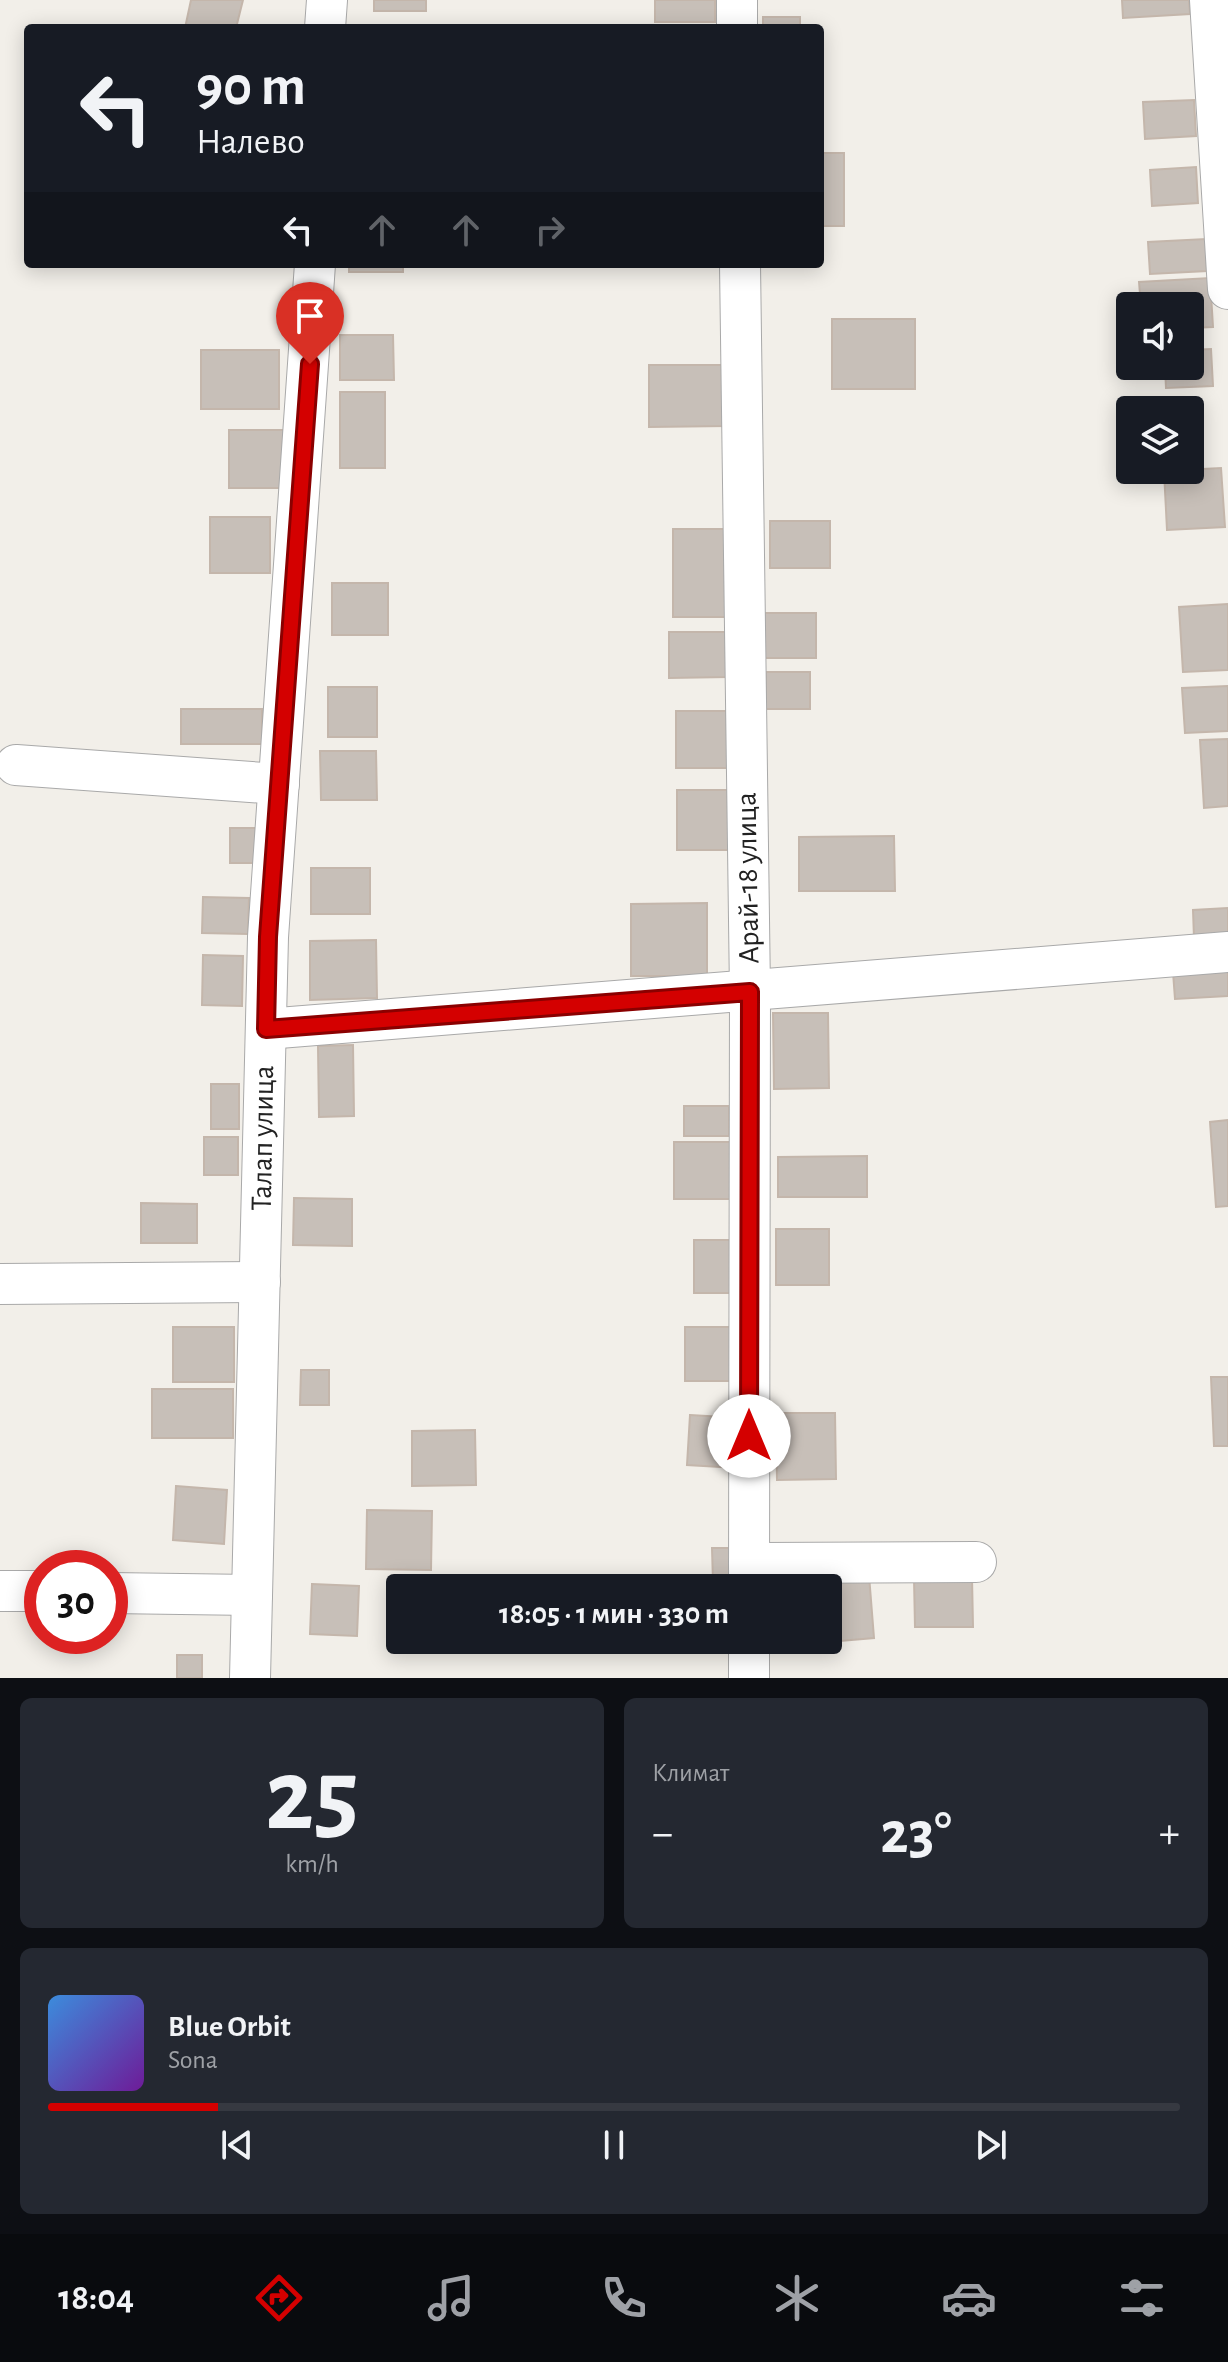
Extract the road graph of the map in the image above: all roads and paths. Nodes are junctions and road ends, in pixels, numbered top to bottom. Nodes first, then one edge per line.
1 (327, 0) edge
2 (737, 0) edge
3 (1210, 0) edge
4 (325, 24) edge
5 (737, 24) edge
6 (315, 268) edge
7 (740, 268) edge
8 (1228, 289) edge
9 (16, 765) dead end
10 (279, 784) junction
11 (1228, 952) edge
12 (750, 992) junction
13 (266, 1029) junction
14 (260, 1282) junction
15 (0, 1284) edge
16 (976, 1562) dead end
17 (749, 1574) edge
18 (766, 1574) edge
19 (0, 1591) edge
20 (24, 1591) edge
21 (128, 1593) edge
22 (252, 1595) junction
23 (749, 1654) edge
24 (250, 1678) edge
25 (749, 1678) edge

1 - 4 street
2 - 5 street
3 - 8 street
6 - 10 street, Талап улица
7 - 12 street, Арай-18 улица
9 - 10 street
10 - 13 street, Талап улица
11 - 12 street
12 - 13 street
12 - 17 street, Арай-18 улица
13 - 14 street, Талап улица
14 - 15 street
14 - 22 street, Талап улица
16 - 18 street
19 - 20 street
21 - 22 street
22 - 24 street, Талап улица
23 - 25 street

